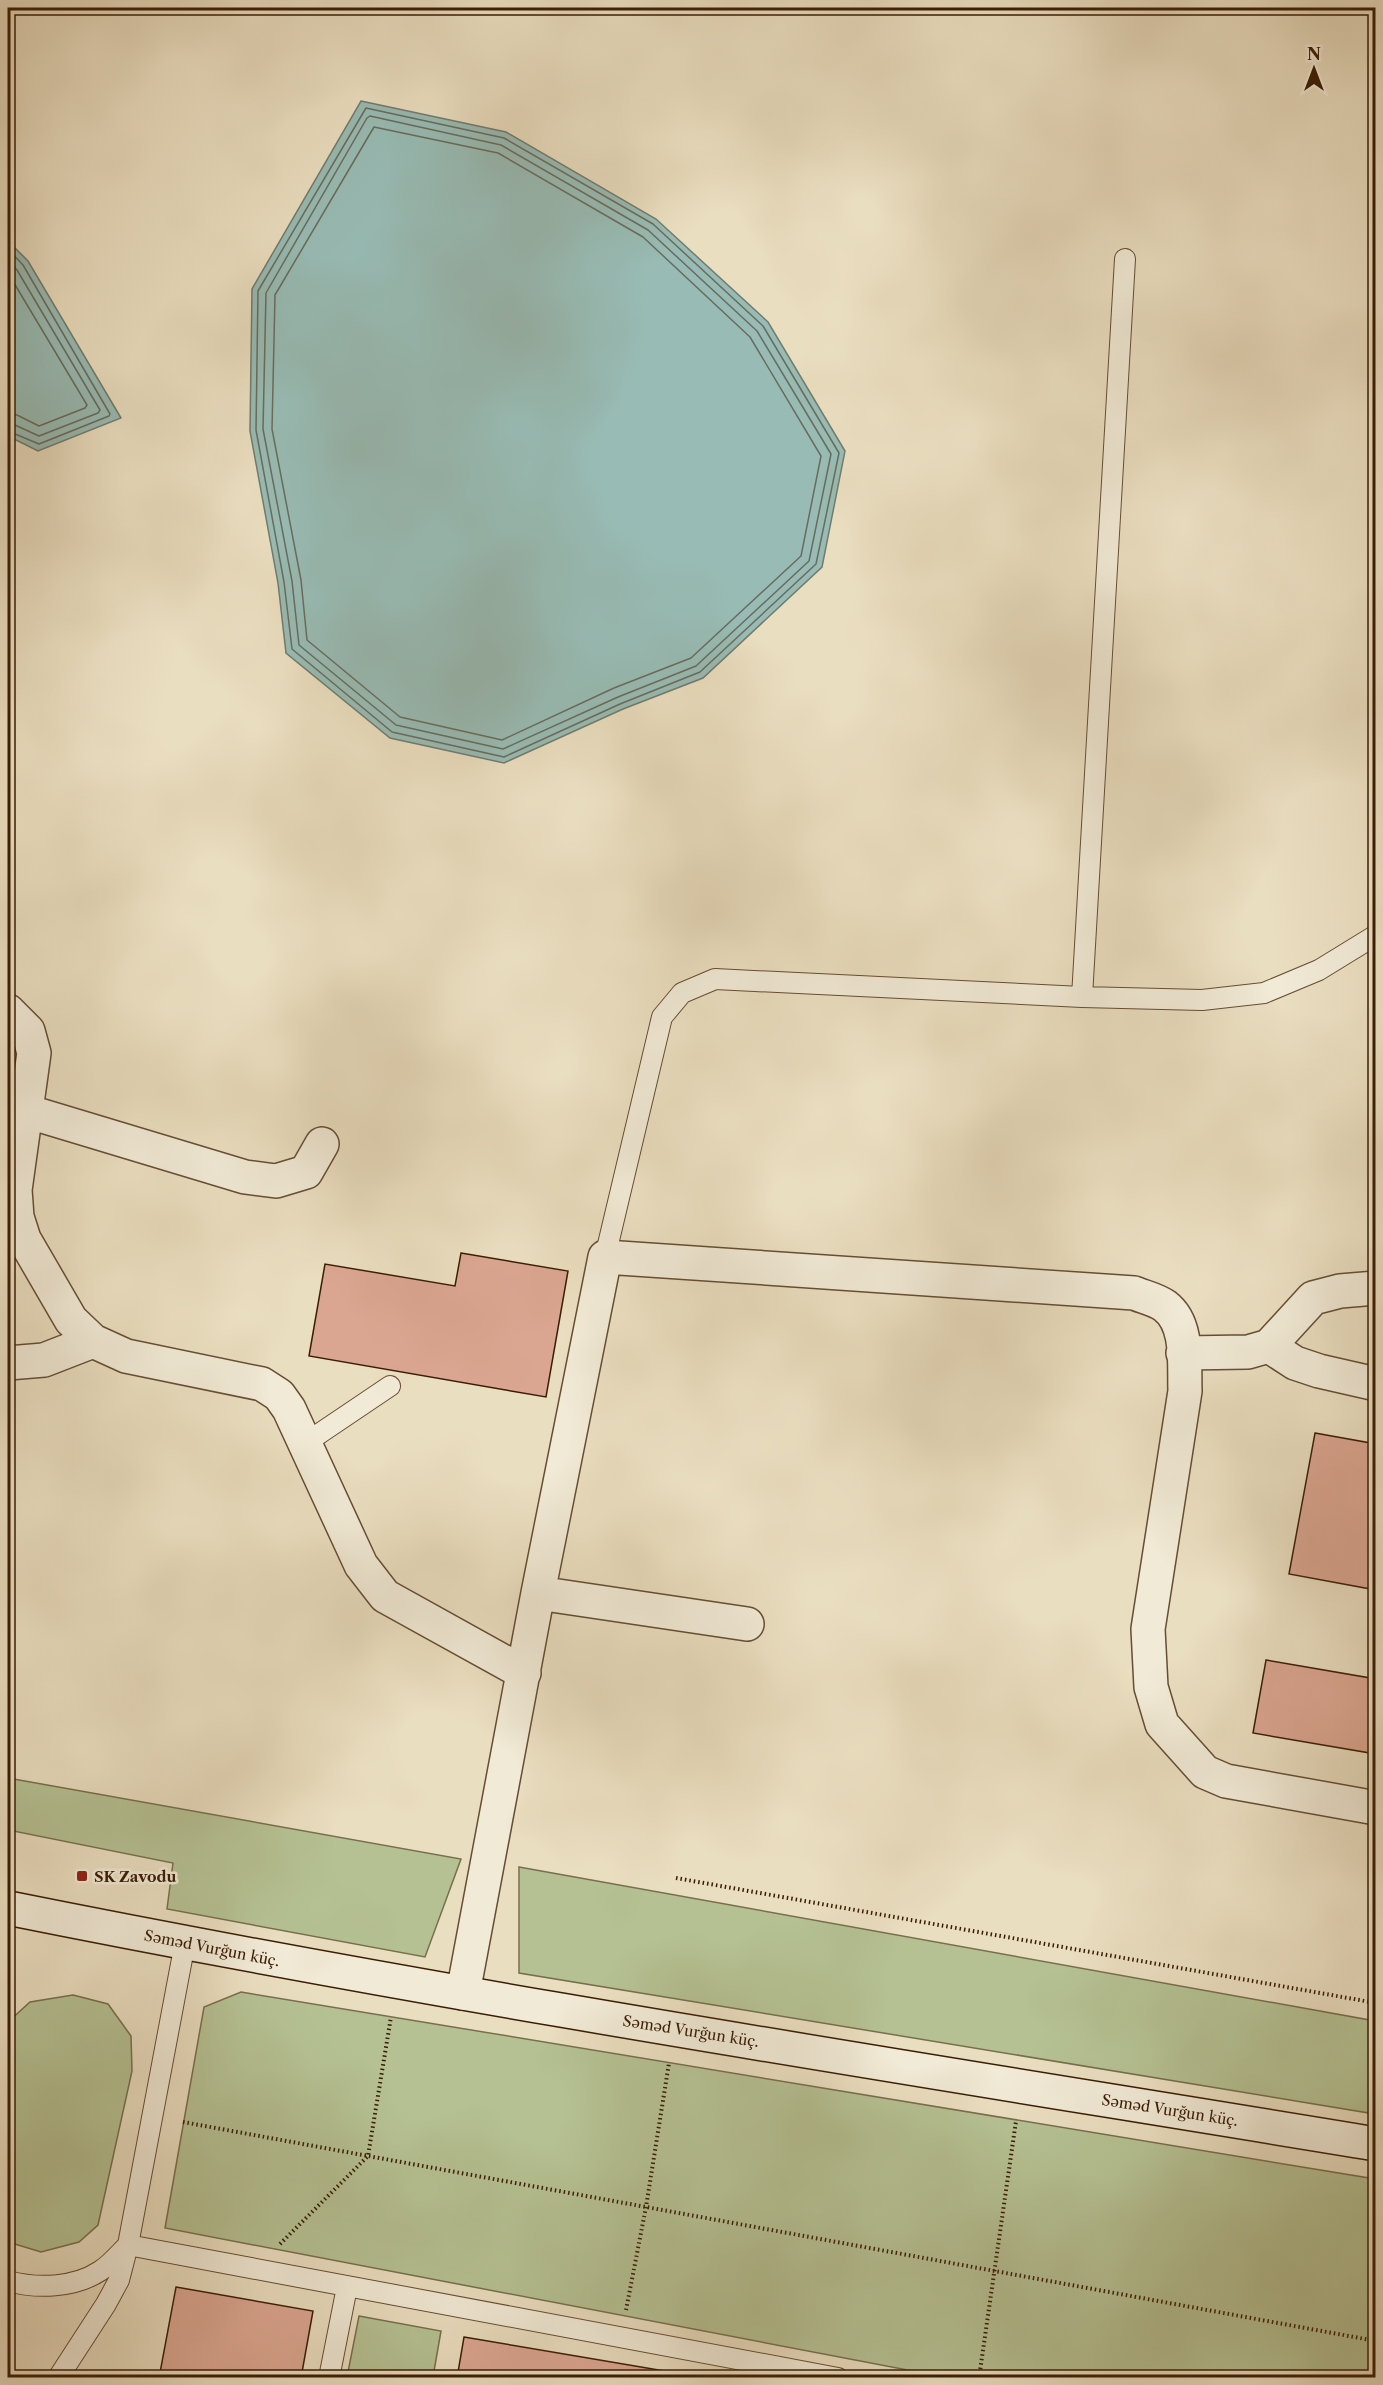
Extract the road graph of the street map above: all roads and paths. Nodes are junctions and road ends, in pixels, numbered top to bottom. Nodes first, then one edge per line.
1 (1125, 259) dead end
2 (1376, 935) edge
3 (1082, 997) junction
4 (8, 1011) edge
5 (18, 1127) edge
6 (322, 1144) dead end
7 (605, 1257) junction
8 (1376, 1288) edge
9 (93, 1341) junction
10 (1269, 1346) junction
11 (1183, 1353) junction
12 (8, 1363) edge
13 (1376, 1384) edge
14 (390, 1386) dead end
15 (304, 1444) junction
16 (538, 1593) junction
17 (747, 1624) dead end
18 (524, 1672) junction
19 (1376, 1808) edge
20 (676, 1878) dead end
21 (8, 1908) edge
22 (185, 1943) junction
23 (463, 1994) junction
24 (1376, 2003) edge
25 (391, 2016) dead end
26 (670, 2062) dead end
27 (1016, 2120) dead end
28 (183, 2122) dead end
29 (1376, 2144) edge
30 (368, 2156) junction
31 (646, 2207) junction
32 (128, 2245) junction
33 (274, 2249) dead end
34 (993, 2271) junction
35 (8, 2281) edge
36 (347, 2287) junction
37 (625, 2316) dead end
38 (1376, 2341) edge
39 (58, 2378) edge
40 (329, 2378) edge
41 (838, 2378) edge
42 (979, 2378) edge

1 - 3 lane
2 - 3 lane
3 - 7 lane
4 - 5 street
5 - 6 street
5 - 9 street
7 - 11 street
7 - 16 street
8 - 10 street
9 - 12 street
9 - 15 street
10 - 11 street
10 - 13 street
11 - 19 street
14 - 15 lane
15 - 18 street
16 - 17 street
16 - 18 street
18 - 23 street
20 - 24 path
21 - 22 street, Səməd Vurğun küç.
22 - 23 street, Səməd Vurğun küç.
22 - 32 lane
23 - 29 street, Səməd Vurğun küç.
25 - 30 path
26 - 31 path
27 - 34 path
28 - 30 path
30 - 31 path
30 - 33 path
31 - 34 path
31 - 37 path
32 - 35 lane
32 - 36 lane
32 - 39 lane
34 - 38 path
34 - 42 path
36 - 40 lane
36 - 41 lane

